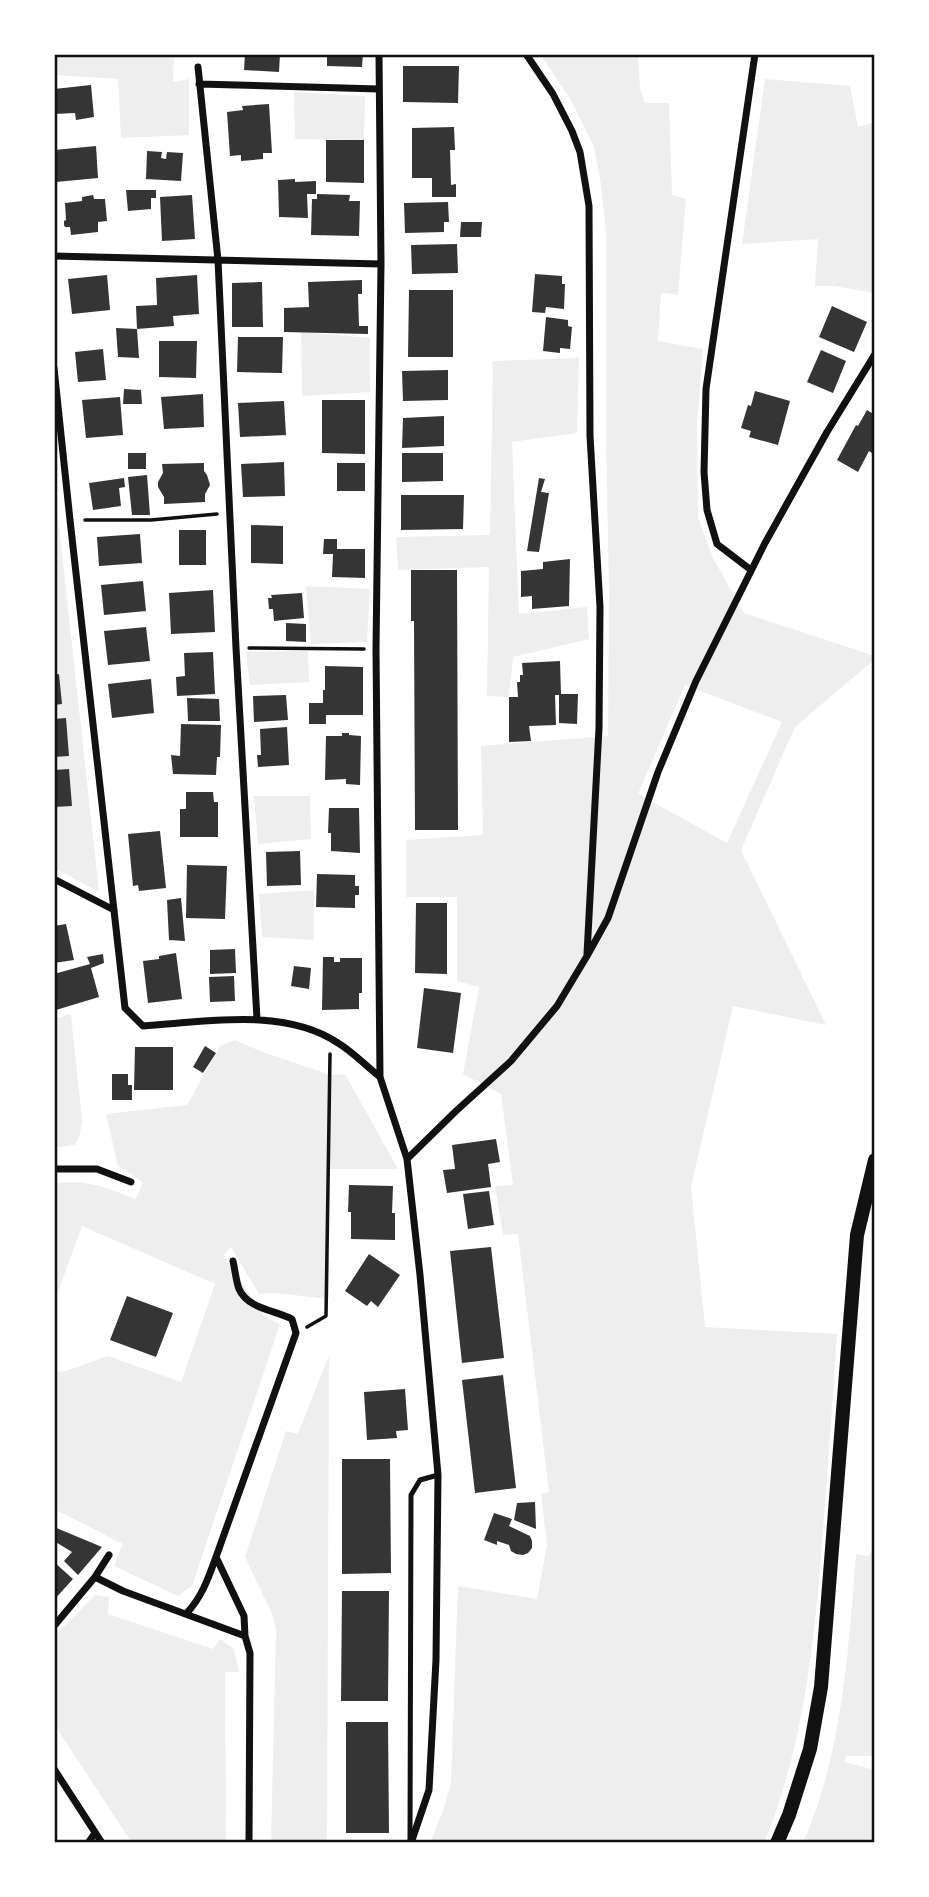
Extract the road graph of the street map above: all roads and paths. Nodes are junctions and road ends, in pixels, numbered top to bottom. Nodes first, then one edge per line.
1 (379, 54) edge
2 (526, 54) edge
3 (755, 54) edge
4 (198, 67) dead end
5 (199, 84) junction
6 (379, 89) junction
7 (54, 256) edge
8 (218, 260) junction
9 (381, 264) junction
10 (875, 354) edge
11 (54, 368) edge
12 (230, 513) junction
13 (70, 520) junction
14 (751, 570) junction
15 (236, 648) junction
16 (376, 649) junction
17 (54, 879) edge
18 (114, 911) junction
19 (587, 956) junction
20 (257, 1019) junction
21 (330, 1038) junction
22 (380, 1077) junction
23 (407, 1158) junction
24 (875, 1160) edge
25 (54, 1169) edge
26 (131, 1182) dead end
27 (233, 1261) dead end
28 (326, 1316) dead end
29 (438, 1475) junction
30 (109, 1555) dead end
31 (216, 1557) junction
32 (95, 1577) junction
33 (186, 1614) junction
34 (54, 1626) edge
35 (245, 1636) junction
36 (54, 1769) edge
37 (96, 1833) junction
38 (88, 1843) edge
39 (102, 1843) edge
40 (249, 1843) edge
41 (411, 1843) edge
42 (777, 1843) edge

1 - 6 street
2 - 19 street
3 - 14 street
4 - 5 street
5 - 6 street
5 - 8 street
6 - 9 street
7 - 8 street
8 - 9 street
8 - 12 street
9 - 16 street
10 - 14 street
11 - 13 street
12 - 13 path
12 - 15 street
13 - 18 street
14 - 19 street
15 - 16 path
15 - 20 street
16 - 22 street
17 - 18 street
18 - 20 street
19 - 23 street
20 - 21 street
21 - 22 street
21 - 28 path
22 - 23 street
23 - 29 street
24 - 42 main road
25 - 26 street
27 - 31 street
29 - 41 street
29 - 41 lane
30 - 32 street
31 - 33 street
31 - 35 street
32 - 33 street
32 - 34 street
33 - 35 street
35 - 40 street
36 - 37 street
37 - 38 street
37 - 39 street

